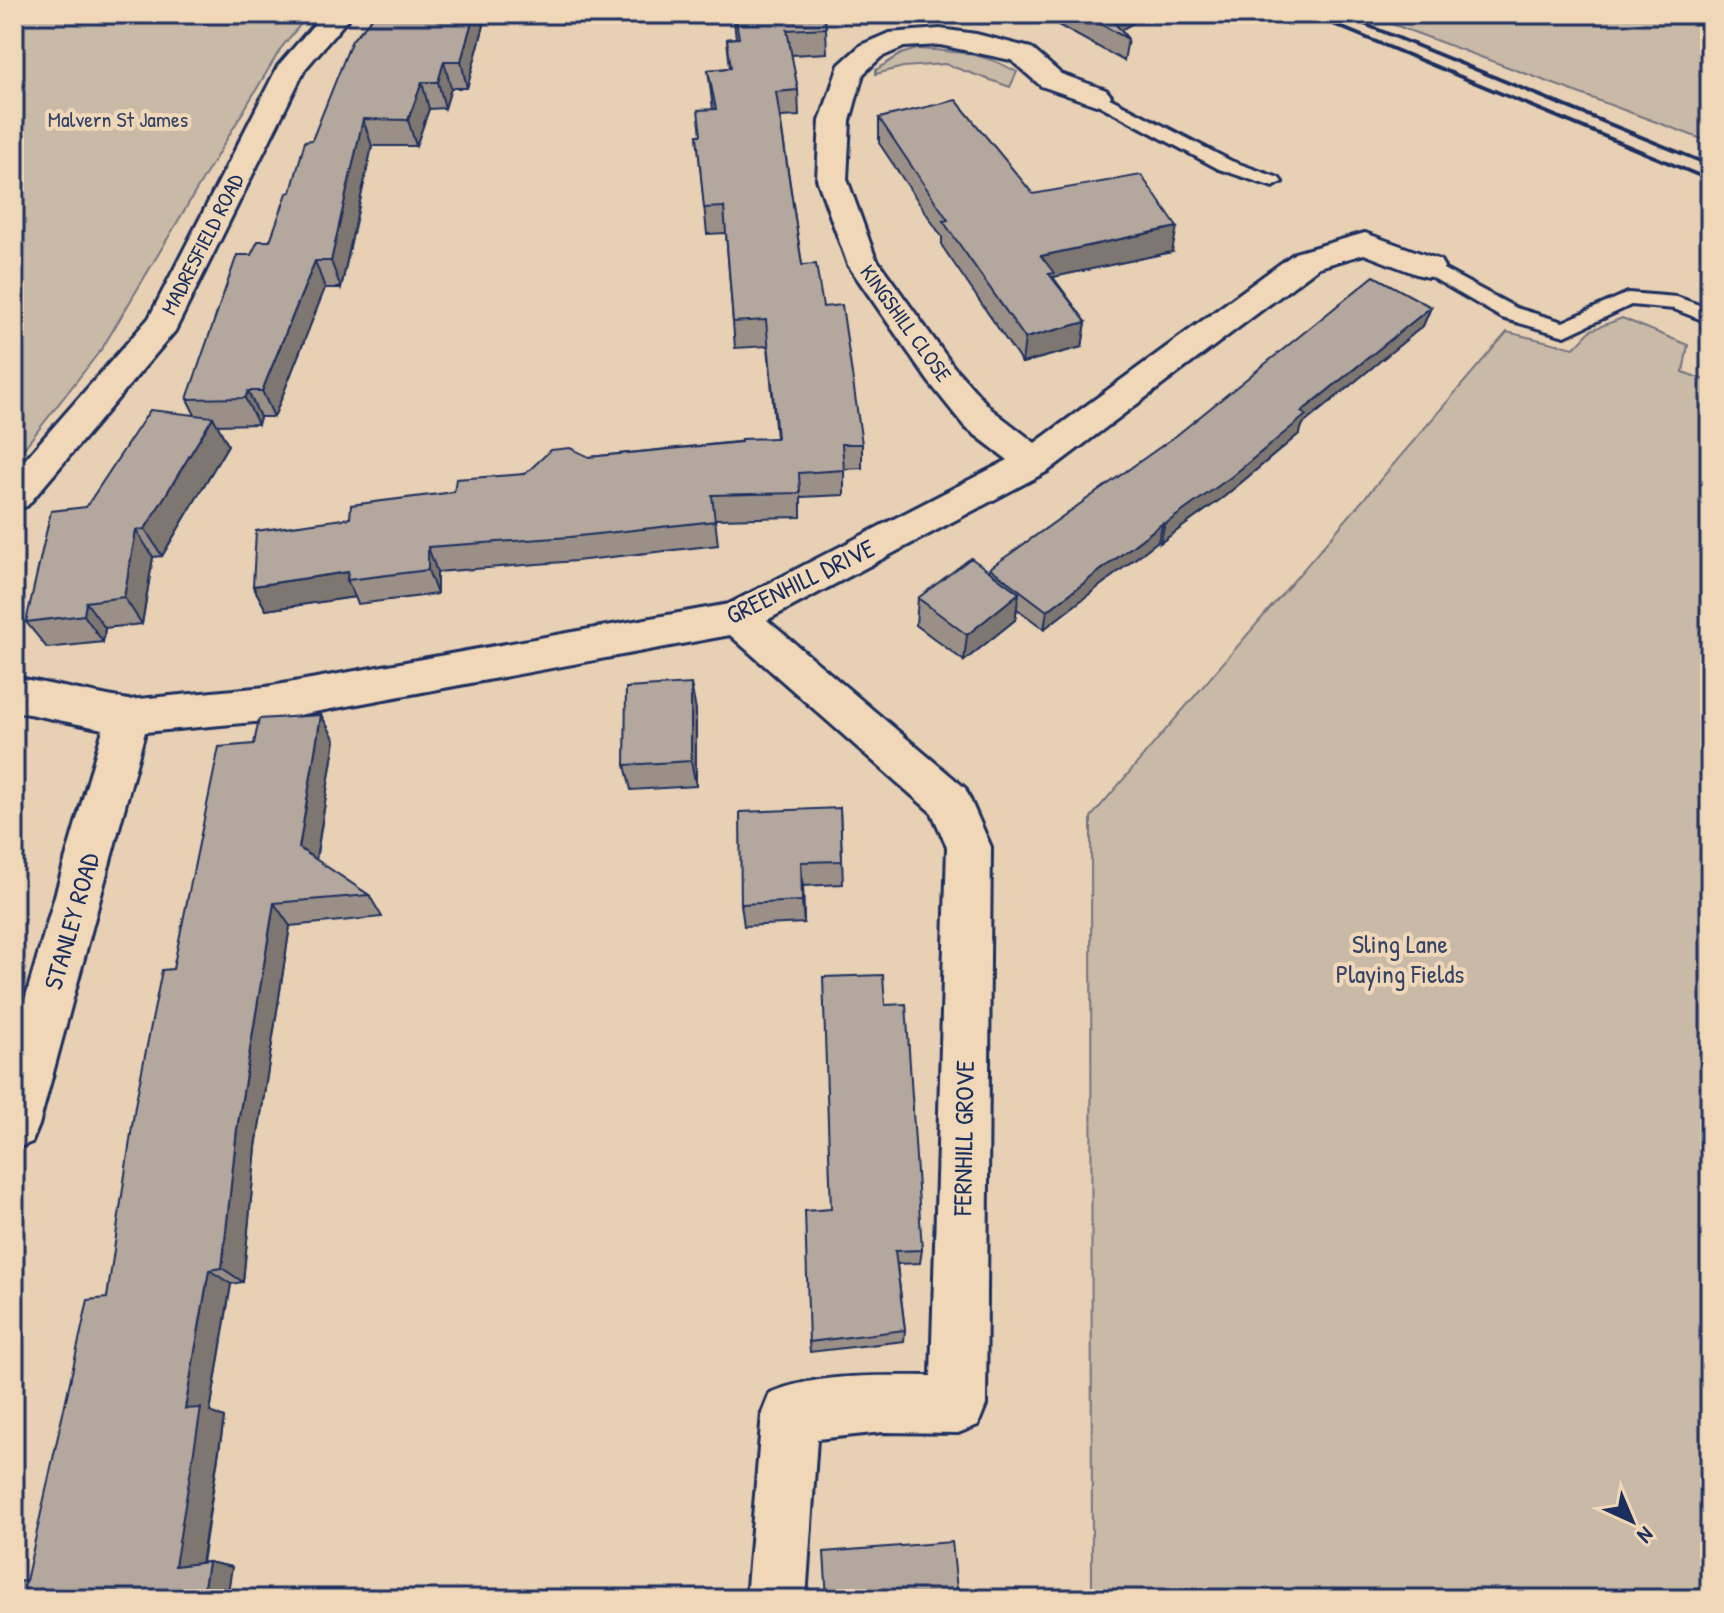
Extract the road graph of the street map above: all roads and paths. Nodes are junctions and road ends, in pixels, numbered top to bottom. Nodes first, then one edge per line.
1 (338, 14) edge
2 (894, 26) edge
3 (1096, 96) joint
4 (1273, 182) dead end
5 (1338, 215) dead end
6 (1365, 243) junction
7 (1428, 267) joint
8 (1710, 317) edge
9 (1035, 462) junction
10 (14, 497) edge
11 (737, 618) junction
12 (14, 694) edge
13 (128, 717) junction
14 (14, 1125) edge
15 (776, 1599) edge

1 - 10 street, MADRESFIELD ROAD
2 - 3 street, KINGSHILL CLOSE
2 - 9 street, KINGSHILL CLOSE
3 - 4 lane
5 - 6 street
6 - 7 street
6 - 9 street, GREENHILL DRIVE
7 - 8 lane
9 - 11 street, GREENHILL DRIVE
11 - 13 street, GREENHILL DRIVE
11 - 15 street, FERNHILL GROVE
12 - 13 street, GREENHILL DRIVE
13 - 14 street, STANLEY ROAD

